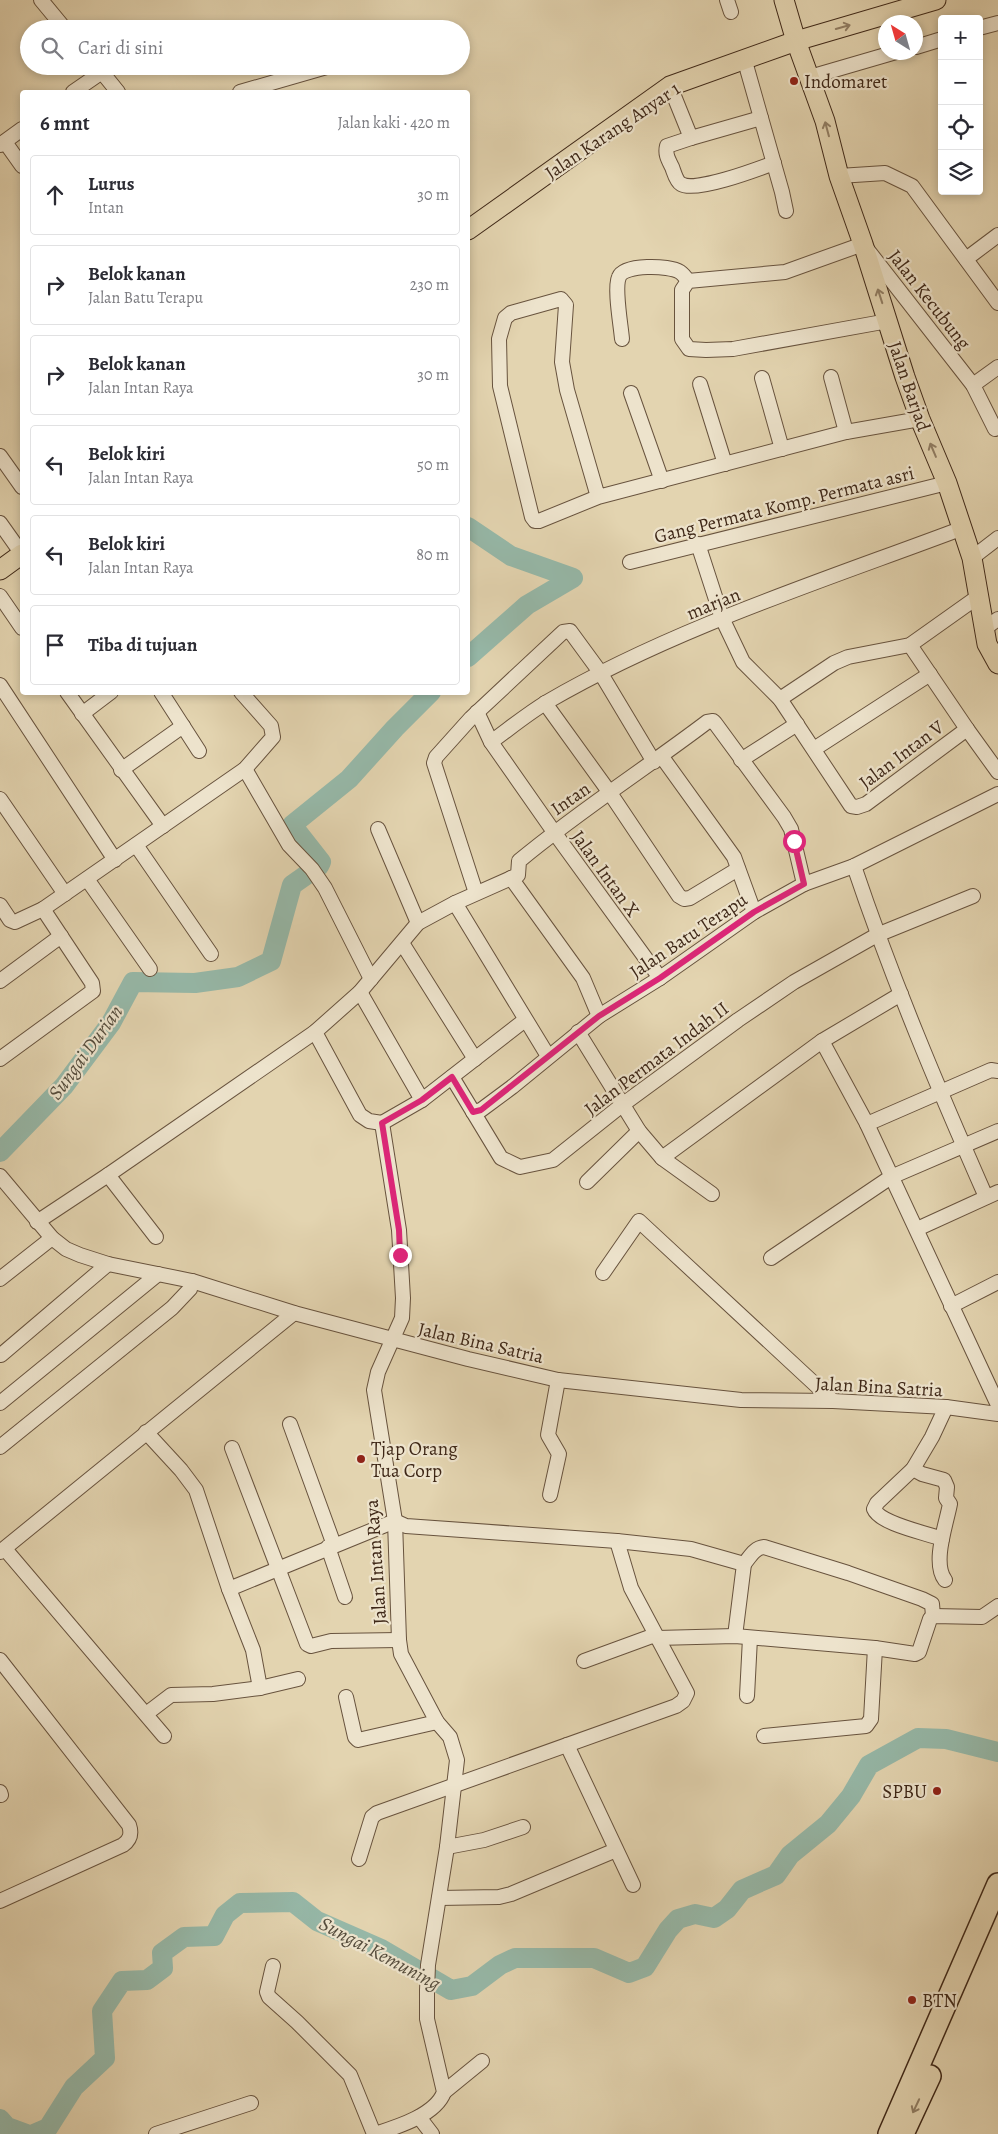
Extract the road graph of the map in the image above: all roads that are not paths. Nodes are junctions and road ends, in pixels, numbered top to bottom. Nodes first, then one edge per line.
1 (784, 0) edge
2 (936, 0) edge
3 (44, 1) edge
4 (59, 20) edge
5 (998, 23) edge
6 (983, 27) edge
7 (938, 40) edge
8 (796, 41) junction
9 (923, 45) edge
10 (878, 57) edge
11 (744, 58) junction
12 (93, 75) edge
13 (105, 75) edge
14 (306, 75) edge
15 (810, 77) junction
16 (670, 86) junction
17 (271, 88) edge
18 (75, 90) edge
19 (116, 90) edge
20 (256, 90) edge
21 (761, 118) junction
22 (20, 131) edge
23 (691, 138) junction
24 (3, 144) edge
25 (774, 163) junction
26 (20, 164) edge
27 (839, 176) junction
28 (786, 211) dead end
29 (470, 229) edge
30 (998, 236) edge
31 (863, 244) junction
32 (966, 259) junction
33 (688, 281) junction
34 (998, 303) edge
35 (888, 321) junction
36 (622, 339) dead end
37 (998, 367) edge
38 (830, 377) dead end
39 (762, 378) dead end
40 (700, 384) dead end
41 (973, 385) junction
42 (631, 393) dead end
43 (920, 420) junction
44 (996, 429) dead end
45 (846, 432) junction
46 (782, 449) junction
47 (0, 456) edge
48 (725, 464) junction
49 (662, 481) junction
50 (947, 483) junction
51 (20, 484) edge
52 (598, 498) junction
53 (0, 523) edge
54 (963, 528) junction
55 (998, 538) edge
56 (698, 544) junction
57 (20, 551) edge
58 (20, 555) edge
59 (972, 558) junction
60 (630, 562) dead end
61 (0, 570) edge
62 (0, 596) edge
63 (979, 596) junction
64 (722, 618) junction
65 (991, 624) edge
66 (20, 625) edge
67 (910, 645) junction
68 (998, 664) edge
69 (600, 672) junction
70 (930, 674) junction
71 (0, 685) edge
72 (69, 695) edge
73 (106, 695) edge
74 (163, 695) edge
75 (245, 695) edge
76 (780, 699) junction
77 (545, 703) junction
78 (477, 712) junction
79 (82, 714) junction
80 (797, 724) junction
81 (183, 726) junction
82 (966, 729) junction
83 (491, 742) junction
84 (814, 750) junction
85 (199, 751) dead end
86 (658, 759) junction
87 (741, 760) junction
88 (245, 769) junction
89 (121, 770) junction
90 (998, 772) edge
91 (610, 793) junction
92 (998, 794) edge
93 (0, 799) edge
94 (163, 826) junction
95 (378, 828) dead end
96 (554, 832) junction
97 (136, 845) junction
98 (115, 860) junction
99 (854, 866) junction
100 (738, 869) junction
101 (511, 878) junction
102 (87, 879) junction
103 (804, 884) junction
104 (476, 893) junction
105 (65, 894) junction
106 (973, 896) dead end
107 (455, 903) junction
108 (0, 905) edge
109 (42, 910) junction
110 (754, 912) junction
111 (418, 923) junction
112 (877, 935) junction
113 (61, 936) junction
114 (402, 943) junction
115 (211, 954) dead end
116 (150, 969) dead end
117 (660, 978) junction
118 (371, 979) junction
119 (0, 981) edge
120 (360, 992) junction
121 (900, 994) junction
122 (599, 1016) junction
123 (524, 1020) junction
124 (315, 1032) junction
125 (578, 1032) junction
126 (822, 1041) junction
127 (548, 1056) junction
128 (0, 1059) edge
129 (475, 1059) junction
130 (998, 1071) edge
131 (452, 1077) junction
132 (940, 1090) junction
133 (422, 1100) junction
134 (622, 1105) junction
135 (473, 1112) junction
136 (382, 1123) junction
137 (867, 1124) junction
138 (639, 1131) junction
139 (998, 1131) edge
140 (964, 1146) junction
141 (662, 1158) junction
142 (0, 1176) edge
143 (108, 1176) junction
144 (891, 1177) junction
145 (587, 1182) dead end
146 (712, 1194) dead end
147 (992, 1194) edge
148 (37, 1222) junction
149 (917, 1229) junction
150 (52, 1238) junction
151 (156, 1238) dead end
152 (771, 1258) dead end
153 (108, 1264) junction
154 (603, 1273) dead end
155 (158, 1274) junction
156 (0, 1279) edge
157 (192, 1282) junction
158 (998, 1282) edge
159 (951, 1306) junction
160 (294, 1313) junction
161 (392, 1340) junction
162 (0, 1355) edge
163 (558, 1380) junction
164 (833, 1401) junction
165 (0, 1403) edge
166 (998, 1405) edge
167 (946, 1407) junction
168 (998, 1414) edge
169 (290, 1424) dead end
170 (146, 1432) junction
171 (0, 1447) edge
172 (232, 1448) dead end
173 (912, 1469) junction
174 (550, 1495) dead end
175 (395, 1521) junction
176 (942, 1538) junction
177 (617, 1541) junction
178 (331, 1546) junction
179 (2, 1550) edge
180 (744, 1564) junction
181 (277, 1568) junction
182 (945, 1580) dead end
183 (229, 1589) junction
184 (345, 1597) dead end
185 (998, 1606) edge
186 (934, 1616) junction
187 (656, 1636) junction
188 (735, 1636) junction
189 (750, 1638) junction
190 (399, 1640) junction
191 (875, 1648) junction
192 (0, 1660) edge
193 (584, 1661) dead end
194 (298, 1679) dead end
195 (260, 1688) junction
196 (747, 1696) dead end
197 (346, 1697) dead end
198 (146, 1714) junction
199 (437, 1722) junction
200 (164, 1736) dead end
201 (764, 1736) dead end
202 (567, 1745) junction
203 (455, 1784) junction
204 (523, 1827) dead end
205 (447, 1847) junction
206 (616, 1850) junction
207 (359, 1859) dead end
208 (998, 1884) edge
209 (633, 1886) dead end
210 (439, 1898) junction
211 (0, 1901) edge
212 (998, 1917) edge
213 (273, 1966) dead end
214 (482, 2061) dead end
215 (444, 2092) junction
216 (251, 2104) dead end
217 (419, 2117) junction
218 (156, 2134) edge
219 (375, 2134) edge
220 (432, 2134) edge
221 (889, 2134) edge
222 (903, 2134) edge

1 - 8 main road, Jalan Barjad
8 -> 2 main road, Jalan Karang Anyar 1
3 - 4 street
5 - 6 street
7 - 9 street
8 - 11 main road, Jalan Karang Anyar 1
8 - 15 main road, Jalan Barjad
10 - 15 street
11 - 16 main road, Jalan Karang Anyar 1
11 - 21 street
12 - 18 street
13 - 19 street
14 - 17 street
27 -> 15 main road, Jalan Barjad
16 - 23 street
16 - 29 main road, Jalan Karang Anyar 1
17 - 20 street
21 - 23 street
21 - 25 street
22 - 24 street
23 - 25 street
24 - 26 street
25 - 28 street
27 - 31 main road, Jalan Barjad
27 - 32 street
30 - 32 street
31 - 33 street
35 -> 31 main road, Jalan Barjad
31 - 41 street, Jalan Kecubung
32 - 34 street
33 - 35 street
33 - 36 street
35 - 43 main road, Jalan Barjad
37 - 41 street
38 - 45 street
39 - 46 street
40 - 48 street
41 - 44 street, Jalan Kecubung
42 - 49 street
43 - 45 street
50 -> 43 main road, Jalan Barjad
45 - 46 street
46 - 48 street
47 - 51 street
48 - 49 street
49 - 52 street
50 - 54 main road, Jalan Barjad
50 - 56 street, Gang Permata Komp. Permata asri
52 - 52 street
53 - 57 street
54 - 59 main road, Jalan Barjad
54 - 64 street, marjan
55 - 59 street
56 - 60 street, Gang Permata Komp. Permata asri
56 - 64 street
58 - 61 main road
59 - 63 main road, Jalan Barjad
62 - 66 street
63 - 65 main road, Jalan Barjad
63 - 67 street
64 - 69 street, marjan
64 - 76 street
65 - 68 main road, Jalan Barjad
67 - 70 street
67 - 76 street
69 - 77 street, marjan
69 - 78 street
69 - 86 street
70 - 82 street
70 - 84 street
71 - 98 street
72 - 79 street
73 - 79 street
74 - 81 street
75 - 88 street
76 - 80 street
77 - 83 street, marjan
77 - 91 street
78 - 83 street, Jalan Intan X
78 - 104 street
79 - 89 street
80 - 84 street
80 - 87 street
81 - 85 street
81 - 89 street
82 - 84 street, Jalan Intan V
82 - 90 street
83 - 96 street, Jalan Intan X
86 - 87 street, Intan
86 - 91 street, Intan
86 - 100 street
87 - 103 street, Intan
88 - 94 street
88 - 118 street
89 - 94 street
91 - 96 street, Intan
91 - 100 street
92 - 99 street, Jalan Batu Terapu
93 - 105 street
94 - 97 street
95 - 111 street
96 - 101 street, Intan
96 - 117 street, Jalan Intan X
97 - 98 street
97 - 115 street
98 - 102 street
99 - 103 street, Jalan Batu Terapu
99 - 112 street
100 - 110 street
101 - 104 street
101 - 122 street
102 - 105 street
102 - 116 street
103 - 110 street, Jalan Batu Terapu
104 - 107 street
105 - 109 street
106 - 112 street, Jalan Permata Indah II
107 - 111 street
107 - 123 street
108 - 109 street
109 - 113 street
110 - 117 street, Jalan Batu Terapu
111 - 114 street
112 - 121 street
112 - 134 street, Jalan Permata Indah II
113 - 119 street
113 - 128 street
114 - 118 street
114 - 129 street
117 - 122 street, Jalan Batu Terapu
118 - 120 street
120 - 124 street
120 - 133 street
121 - 126 street
121 - 132 street
122 - 125 street, Jalan Batu Terapu
123 - 127 street
123 - 129 street
124 - 136 street
124 - 143 street
125 - 127 street, Jalan Batu Terapu
125 - 134 street
126 - 137 street
126 - 141 street
127 - 135 street, Jalan Batu Terapu
129 - 131 street
130 - 132 street
131 - 133 street
131 - 135 street
132 - 137 street
132 - 140 street
133 - 136 street
134 - 135 street, Jalan Permata Indah II
134 - 138 street
136 - 161 street, Jalan Intan Raya
137 - 144 street
138 - 141 street
138 - 145 street
139 - 140 street
140 - 144 street
140 - 147 street
141 - 146 street
142 - 148 street, Jalan Bina Satria
143 - 148 street
143 - 151 street
144 - 149 street
144 - 152 street
147 - 149 street
148 - 150 street, Jalan Bina Satria
149 - 159 street
150 - 153 street, Jalan Bina Satria
150 - 156 street
153 - 155 street, Jalan Bina Satria
153 - 162 street
154 - 164 street
155 - 157 street, Jalan Bina Satria
155 - 165 street
157 - 160 street, Jalan Bina Satria
157 - 171 street
158 - 159 street
159 - 166 street
160 - 161 street, Jalan Bina Satria
160 - 170 street
161 - 163 street, Jalan Bina Satria
161 - 175 street, Jalan Intan Raya
163 - 164 street, Jalan Bina Satria
163 - 174 street
164 - 167 street, Jalan Bina Satria
167 - 168 street, Jalan Bina Satria
167 - 173 street
169 - 178 street
170 - 179 street
170 - 183 street
172 - 181 street
173 - 176 street
173 - 176 street
175 - 177 street
175 - 178 street
175 - 190 street, Jalan Intan Raya
176 - 182 street
177 - 180 street
177 - 187 street
178 - 181 street
178 - 184 street
179 - 198 street
180 - 186 street
180 - 188 street
181 - 183 street
181 - 190 street
183 - 195 street
185 - 186 street
186 - 191 street
187 - 188 street
187 - 193 street
187 - 202 street
188 - 189 street
189 - 191 street
189 - 196 street
190 - 199 street, Jalan Intan Raya
191 - 201 street
192 - 211 street
194 - 195 street
195 - 198 street
197 - 199 street
198 - 200 street
199 - 203 street, Jalan Intan Raya
202 - 203 street
202 - 206 street
203 - 205 street, Jalan Intan Raya
203 - 207 street
204 - 205 street
205 - 210 street, Jalan Intan Raya
206 - 209 street
206 - 210 street
208 - 221 highway
210 - 215 street, Jalan Intan Raya
212 -> 222 highway
213 - 219 street
214 - 215 street
215 - 217 street
216 - 218 street
217 - 219 street
217 - 220 street

